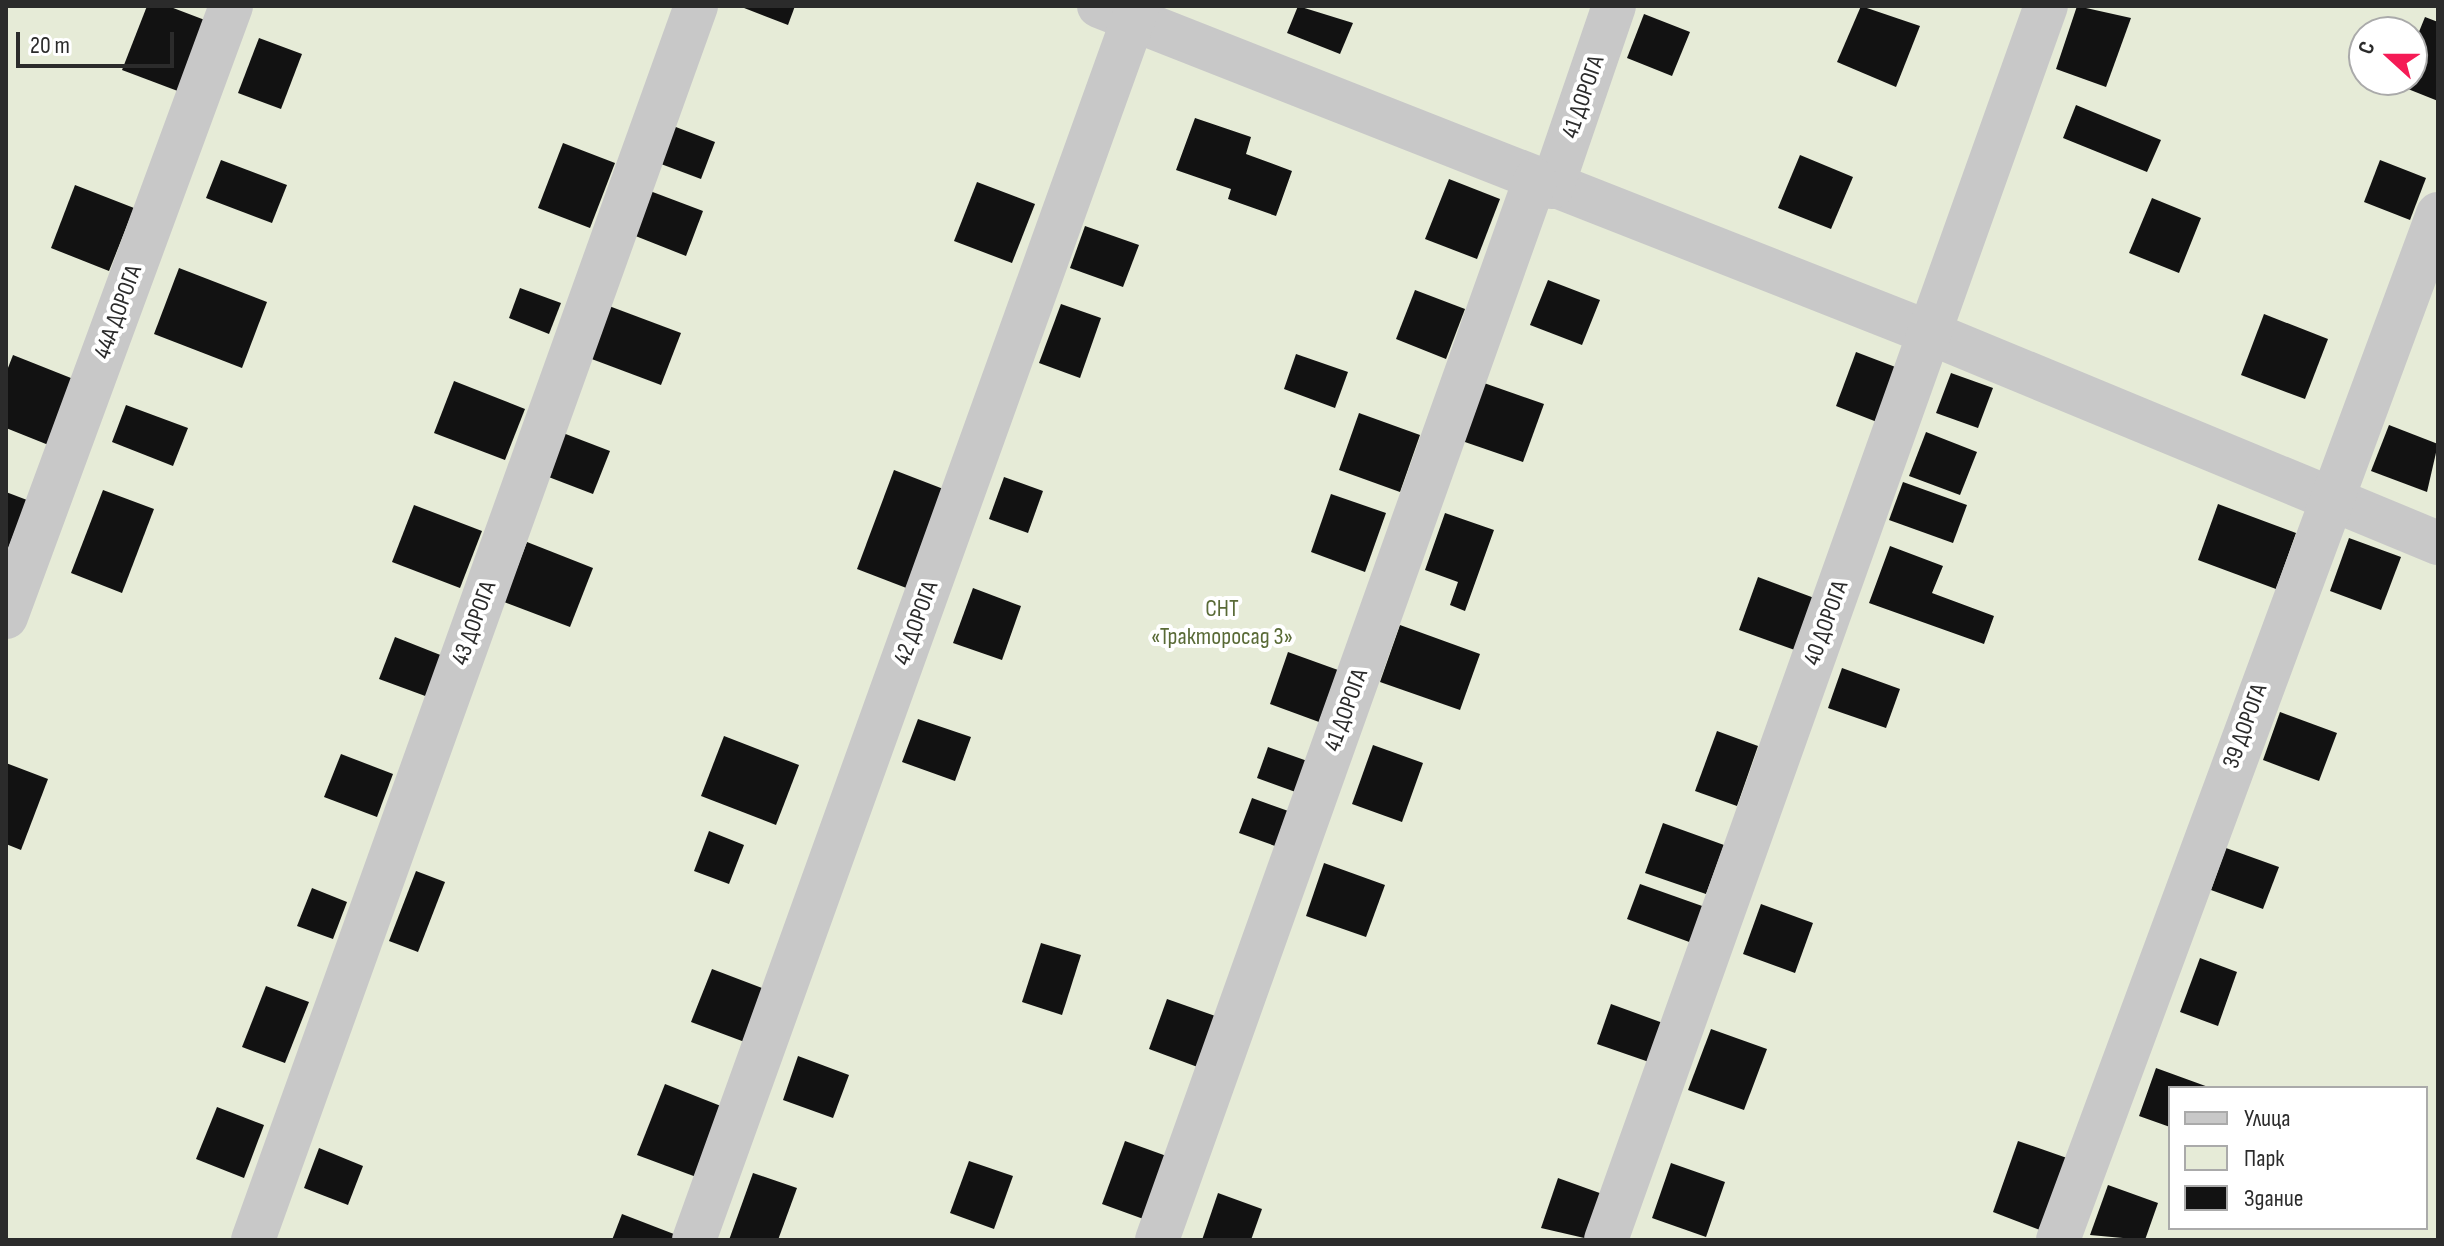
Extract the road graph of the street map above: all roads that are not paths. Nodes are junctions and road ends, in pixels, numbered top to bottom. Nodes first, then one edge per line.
1 (231, 6) edge
2 (696, 6) edge
3 (1614, 6) edge
4 (2046, 6) edge
5 (1123, 11) edge
6 (1544, 184) junction
7 (2438, 214) edge
8 (1930, 333) junction
9 (2329, 498) junction
10 (2438, 543) edge
11 (6, 617) edge
12 (253, 1240) edge
13 (694, 1240) edge
14 (1157, 1240) edge
15 (1606, 1240) edge
16 (2058, 1240) edge

1 - 11 street, 44А ДОРОГА
2 - 12 street, 43 ДОРОГА
3 - 6 street, 41 ДОРОГА
4 - 8 street, 40 ДОРОГА
5 - 6 street
5 - 13 street, 42 ДОРОГА
6 - 8 street
6 - 14 street, 41 ДОРОГА
7 - 9 street, 39 ДОРОГА
8 - 9 street
8 - 15 street, 40 ДОРОГА
9 - 10 street
9 - 16 street, 39 ДОРОГА

